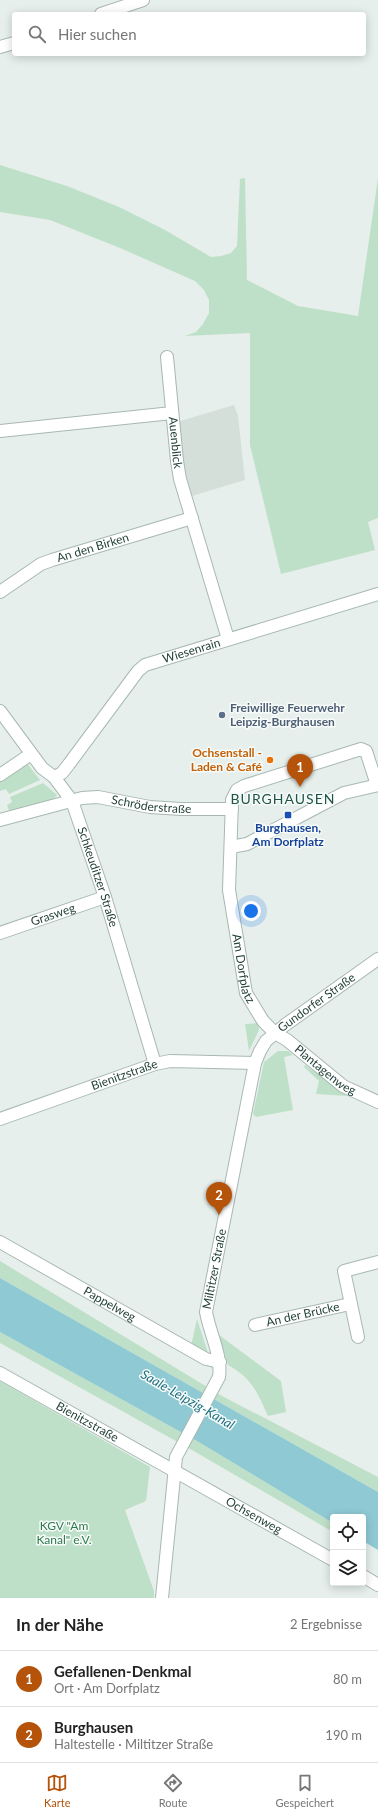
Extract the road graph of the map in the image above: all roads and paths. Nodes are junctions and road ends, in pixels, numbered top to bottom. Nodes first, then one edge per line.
1 (143, 0) edge
2 (107, 12) edge
3 (12, 44) edge
4 (0, 48) edge
5 (167, 357) dead end
6 (172, 412) junction
7 (0, 431) edge
8 (192, 518) junction
9 (0, 592) edge
10 (378, 594) edge
11 (228, 639) junction
12 (0, 711) edge
13 (31, 754) junction
14 (0, 775) edge
15 (54, 777) junction
16 (378, 785) edge
17 (72, 801) junction
18 (232, 809) junction
19 (0, 820) edge
20 (231, 847) junction
21 (105, 897) junction
22 (0, 933) edge
23 (378, 959) edge
24 (275, 1033) junction
25 (260, 1050) joint
26 (255, 1063) junction
27 (155, 1064) junction
28 (378, 1102) edge
29 (0, 1119) edge
30 (0, 1242) edge
31 (378, 1262) edge
32 (350, 1304) junction
33 (255, 1325) dead end
34 (358, 1337) dead end
35 (220, 1362) junction
36 (0, 1373) edge
37 (174, 1471) junction
38 (330, 1558) edge
39 (366, 1578) edge
40 (378, 1585) edge
41 (162, 1598) edge

1 - 2 street
3 - 4 street
5 - 6 street
6 - 7 street, Auenblick
6 - 8 street, Auenblick
8 - 9 street, An den Birken
8 - 11 street, Auenblick
10 - 11 street, Wiesenrain
11 - 15 street, Wiesenrain
12 - 13 street, Schkeuditzer Straße
13 - 14 street
13 - 15 street, Schkeuditzer Straße
15 - 17 street, Schkeuditzer Straße
16 - 18 street, Am Dorfplatz
16 - 20 street, Am Dorfplatz
17 - 18 street, Schröderstraße
17 - 19 street, Schröderstraße
17 - 21 street, Schkeuditzer Straße
18 - 20 street, Am Dorfplatz
20 - 24 street, Am Dorfplatz
21 - 22 street, Grasweg
21 - 27 street, Schkeuditzer Straße
23 - 24 street, Gundorfer Straße
24 - 25 street, Gundorfer Straße
24 - 28 street, Plantagenweg
25 - 26 street, Miltitzer Straße
26 - 27 street, Bienitzstraße
26 - 35 street, Miltitzer Straße
27 - 29 street, Bienitzstraße
30 - 35 street, Pappelweg
31 - 32 street, An der Brücke
32 - 33 street, An der Brücke
32 - 34 street, An der Brücke
35 - 37 street, Miltitzer Straße
36 - 37 street, Bienitzstraße
37 - 38 street, Ochsenweg
37 - 41 street, Miltitzer Straße
39 - 40 street

